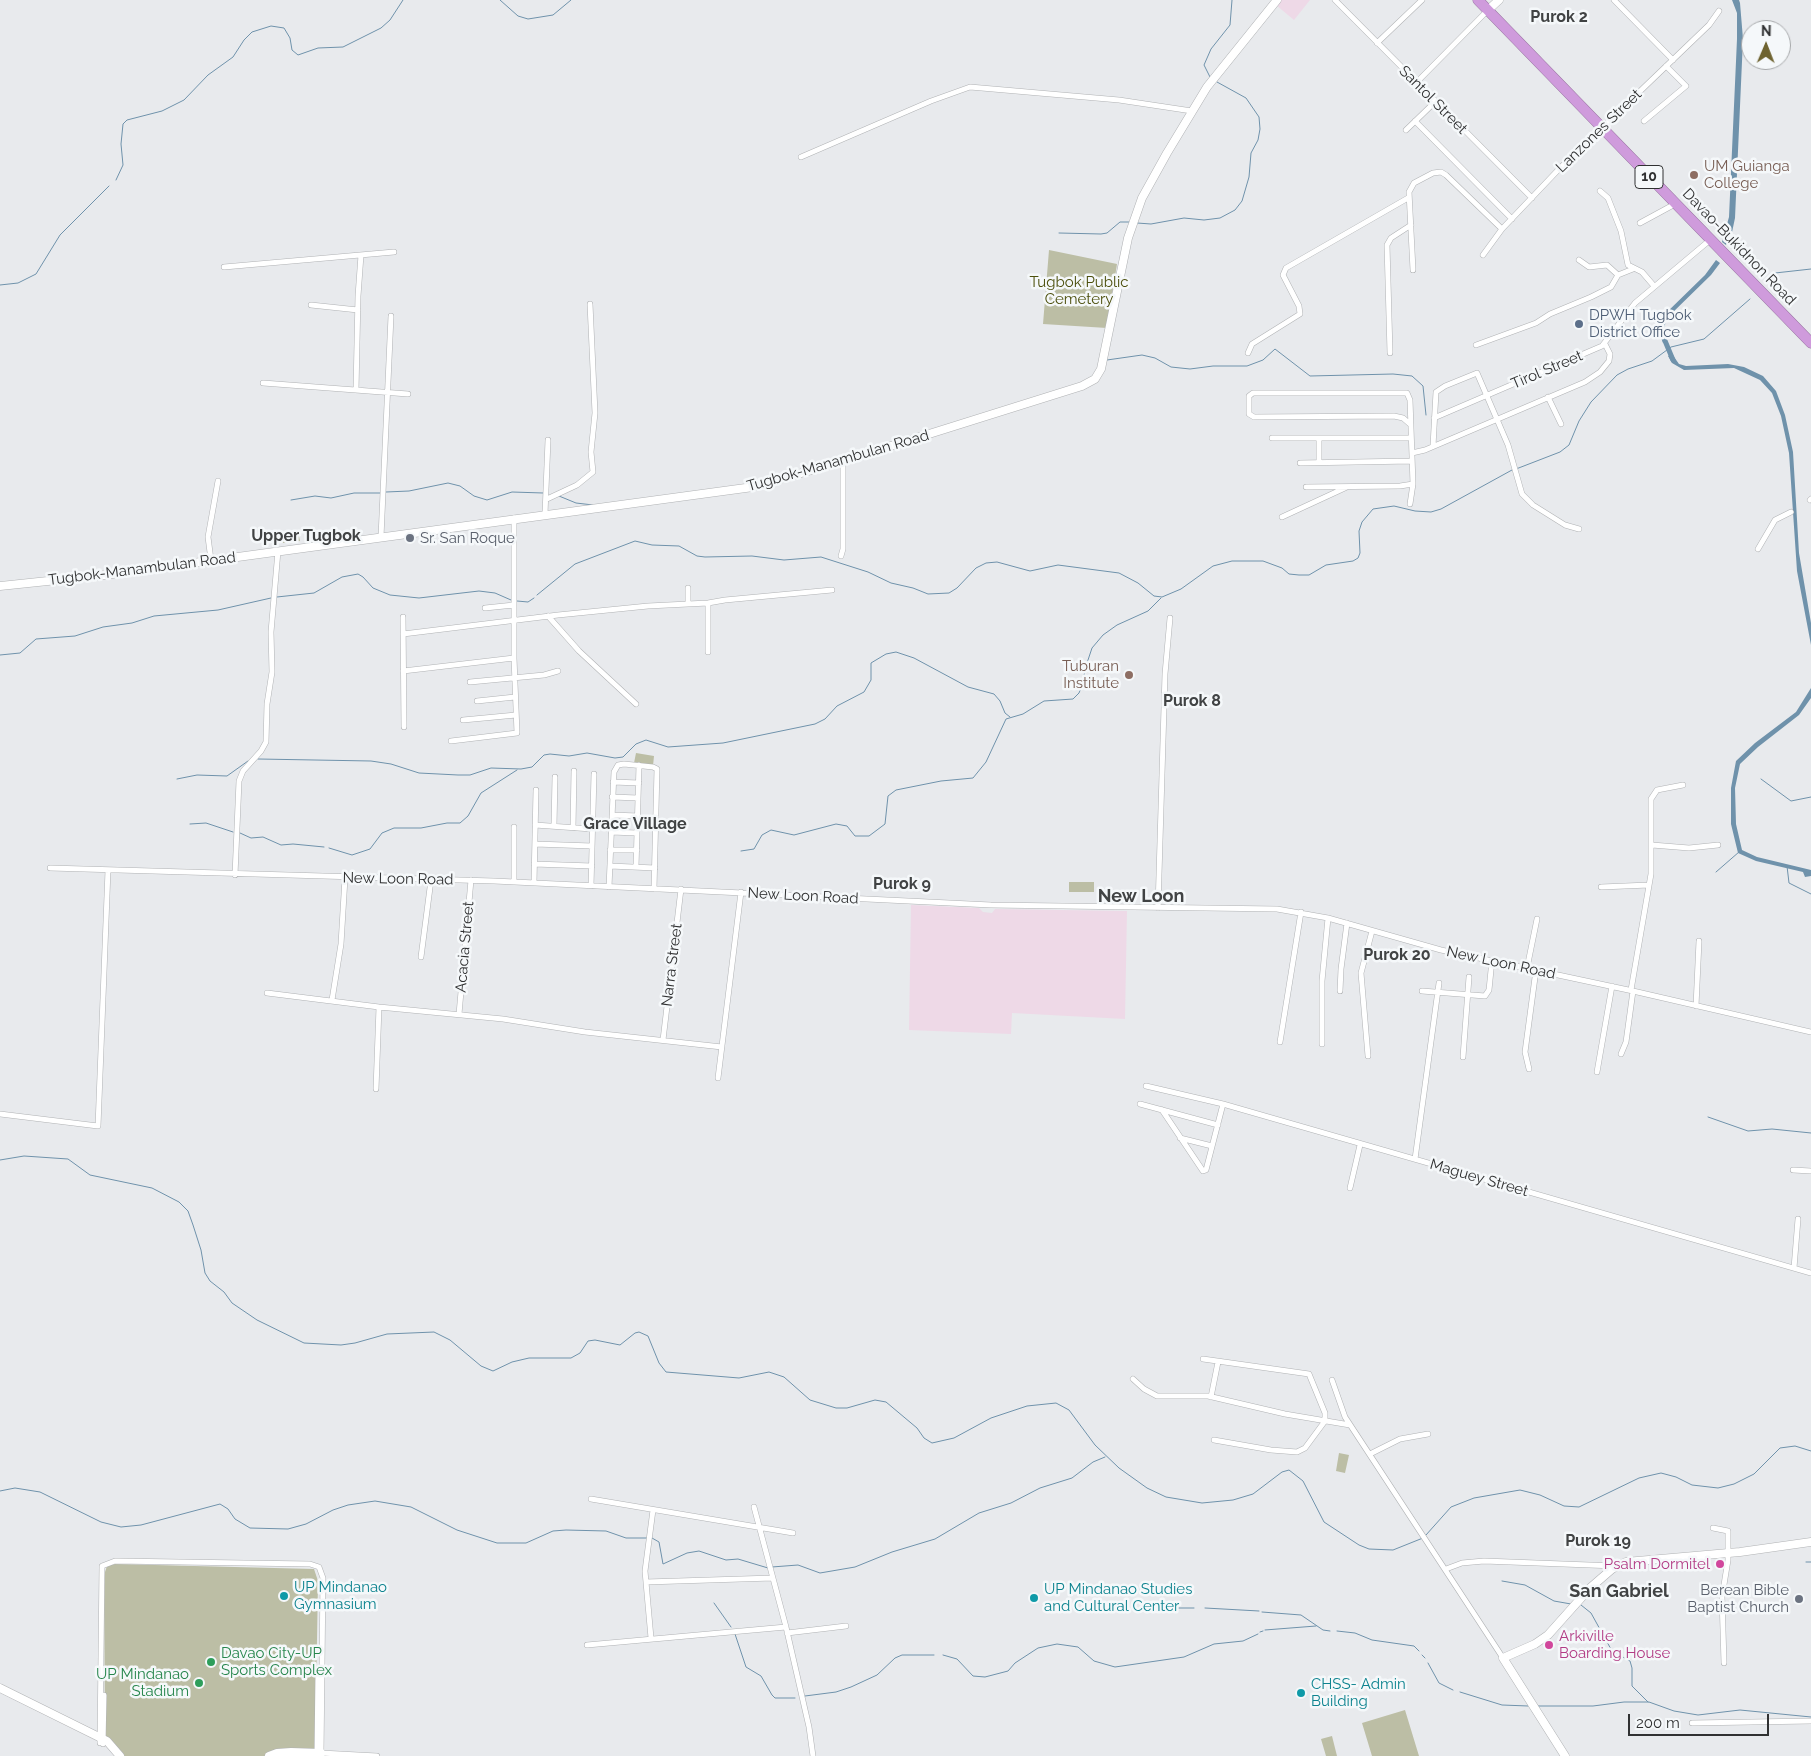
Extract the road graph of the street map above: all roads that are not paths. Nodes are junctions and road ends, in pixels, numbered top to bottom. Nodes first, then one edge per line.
1 (1277, 0) edge
2 (1335, 0) edge
3 (1422, 0) edge
4 (1478, 0) edge
5 (1499, 0) edge
6 (1614, 0) edge
7 (1488, 10) junction
8 (1719, 11) dead end
9 (1377, 43) junction
10 (1673, 60) junction
11 (1666, 66) junction
12 (1416, 83) junction
13 (1435, 102) junction
14 (1192, 111) junction
15 (1644, 121) dead end
16 (1415, 122) junction
17 (1602, 128) junction
18 (1406, 130) dead end
19 (801, 157) dead end
20 (1600, 191) dead end
21 (1408, 198) junction
22 (1532, 198) junction
23 (1675, 204) junction
24 (1512, 219) junction
25 (1640, 224) dead end
26 (1411, 226) junction
27 (1502, 229) junction
28 (1710, 240) junction
29 (394, 252) dead end
30 (361, 255) junction
31 (1483, 255) dead end
32 (1578, 260) dead end
33 (224, 266) dead end
34 (1633, 269) junction
35 (1413, 270) dead end
36 (1618, 275) junction
37 (1654, 286) junction
38 (590, 304) dead end
39 (311, 305) dead end
40 (358, 310) junction
41 (391, 316) dead end
42 (1811, 343) edge
43 (1605, 344) junction
44 (1476, 345) dead end
45 (1248, 353) dead end
46 (1390, 353) dead end
47 (263, 383) dead end
48 (356, 390) junction
49 (387, 392) junction
50 (408, 394) dead end
51 (1488, 395) junction
52 (1548, 397) junction
53 (1434, 418) junction
54 (1497, 418) junction
55 (1410, 424) junction
56 (1561, 424) dead end
57 (1272, 438) dead end
58 (1319, 438) junction
59 (1411, 438) junction
60 (548, 440) dead end
61 (1433, 446) junction
62 (1412, 453) junction
63 (1412, 461) junction
64 (843, 462) junction
65 (1300, 462) dead end
66 (1319, 462) junction
67 (218, 481) dead end
68 (1413, 484) junction
69 (1348, 486) junction
70 (1306, 487) dead end
71 (547, 499) junction
72 (1410, 504) dead end
73 (1791, 512) dead end
74 (545, 514) junction
75 (1282, 517) dead end
76 (514, 518) junction
77 (1579, 529) dead end
78 (381, 537) junction
79 (1758, 549) dead end
80 (278, 551) junction
81 (841, 556) dead end
82 (211, 560) junction
83 (0, 586) edge
84 (688, 588) dead end
85 (832, 590) dead end
86 (708, 603) junction
87 (688, 604) junction
88 (514, 605) junction
89 (485, 608) dead end
90 (548, 616) junction
91 (403, 617) dead end
92 (1170, 618) dead end
93 (513, 622) junction
94 (403, 634) junction
95 (708, 652) dead end
96 (514, 658) junction
97 (403, 671) junction
98 (558, 671) dead end
99 (514, 678) junction
100 (470, 682) dead end
101 (515, 697) junction
102 (477, 701) dead end
103 (636, 704) dead end
104 (516, 715) junction
105 (463, 720) dead end
106 (404, 726) dead end
107 (451, 741) dead end
108 (639, 765) junction
109 (574, 771) dead end
110 (594, 774) dead end
111 (555, 777) dead end
112 (613, 782) junction
113 (639, 783) junction
114 (1683, 785) dead end
115 (536, 790) dead end
116 (612, 798) junction
117 (638, 798) junction
118 (612, 815) junction
119 (638, 816) junction
120 (535, 825) junction
121 (554, 826) junction
122 (514, 827) dead end
123 (573, 828) junction
124 (592, 829) junction
125 (611, 832) junction
126 (638, 833) junction
127 (535, 844) junction
128 (1652, 845) junction
129 (1718, 845) dead end
130 (592, 846) junction
131 (610, 850) junction
132 (637, 850) junction
133 (534, 864) junction
134 (592, 866) junction
135 (610, 866) junction
136 (636, 867) junction
137 (50, 868) dead end
138 (655, 868) junction
139 (108, 870) junction
140 (235, 874) junction
141 (346, 878) junction
142 (431, 880) junction
143 (471, 880) junction
144 (514, 882) junction
145 (534, 883) junction
146 (1649, 885) junction
147 (591, 886) junction
148 (609, 887) junction
149 (1601, 887) dead end
150 (654, 888) junction
151 (681, 890) junction
152 (741, 892) junction
153 (1158, 908) junction
154 (1301, 912) junction
155 (1328, 918) junction
156 (1537, 919) dead end
157 (1347, 923) junction
158 (1372, 931) junction
159 (1699, 941) dead end
160 (421, 957) dead end
161 (1492, 960) junction
162 (1527, 968) junction
163 (1536, 970) junction
164 (1469, 977) dead end
165 (1439, 983) dead end
166 (1612, 986) junction
167 (1340, 991) dead end
168 (1422, 991) dead end
169 (1632, 991) junction
170 (268, 993) dead end
171 (1438, 993) junction
172 (1467, 996) junction
173 (332, 1000) junction
174 (1696, 1006) junction
175 (378, 1007) junction
176 (459, 1014) junction
177 (1811, 1032) edge
178 (663, 1040) junction
179 (1280, 1042) dead end
180 (1322, 1044) dead end
181 (722, 1047) junction
182 (1621, 1054) dead end
183 (1368, 1056) dead end
184 (1463, 1057) dead end
185 (1529, 1069) dead end
186 (1597, 1072) dead end
187 (718, 1078) dead end
188 (1146, 1086) dead end
189 (376, 1089) dead end
190 (1140, 1104) dead end
191 (1223, 1104) junction
192 (1162, 1110) junction
193 (0, 1114) edge
194 (1218, 1124) junction
195 (1180, 1138) junction
196 (1360, 1145) junction
197 (1212, 1146) junction
198 (1415, 1159) junction
199 (1793, 1170) dead end
200 (1811, 1171) edge
201 (1350, 1188) dead end
202 (1798, 1219) dead end
203 (1794, 1268) junction
204 (1811, 1272) edge
205 (1203, 1360) dead end
206 (1218, 1362) junction
207 (1133, 1379) dead end
208 (1332, 1380) dead end
209 (1211, 1397) junction
210 (1325, 1421) junction
211 (1350, 1425) junction
212 (1428, 1434) dead end
213 (1214, 1440) dead end
214 (1370, 1454) junction
215 (591, 1499) dead end
216 (754, 1507) dead end
217 (653, 1510) junction
218 (759, 1527) junction
219 (1713, 1528) dead end
220 (793, 1533) dead end
221 (1811, 1542) edge
222 (1728, 1553) junction
223 (1616, 1566) junction
224 (1446, 1569) junction
225 (773, 1578) junction
226 (646, 1582) junction
227 (846, 1626) dead end
228 (786, 1627) junction
229 (787, 1633) junction
230 (651, 1638) junction
231 (586, 1645) dead end
232 (1506, 1659) junction
233 (1724, 1663) dead end
234 (0, 1688) edge
235 (0, 1693) edge
236 (1811, 1721) edge
237 (1692, 1723) dead end
238 (102, 1741) junction
239 (319, 1755) edge
240 (113, 1756) edge
241 (120, 1756) edge
242 (269, 1756) edge
243 (377, 1756) edge
244 (812, 1756) edge
245 (1565, 1756) edge

1 - 14 street, Tugbok-Manambulan Road
2 - 9 street, Santol Street
3 - 9 street
4 - 7 highway, Davao-Bukidnon Road / 10
5 - 7 street
6 - 10 street
7 - 12 street
7 - 17 highway, Davao-Bukidnon Road / 10
8 - 10 street, Lanzones Street
9 - 12 street, Santol Street
10 - 11 street, Lanzones Street
11 - 15 street
11 - 17 street, Lanzones Street
12 - 13 street, Santol Street
13 - 16 street
13 - 22 street, Santol Street
14 - 19 street
14 - 64 street, Tugbok-Manambulan Road
16 - 18 street
16 - 24 street
17 - 22 street, Lanzones Street
17 - 23 highway, Davao-Bukidnon Road / 10
20 - 34 street
21 - 26 street
21 - 27 street
21 - 45 street
22 - 24 street, Lanzones Street
23 - 25 street
23 - 28 highway, Davao-Bukidnon Road / 10
24 - 27 street, Lanzones Street
26 - 35 street
26 - 46 street
27 - 31 street, Lanzones Street
28 - 37 street
28 - 42 highway, Davao-Bukidnon Road / 10
29 - 30 street
30 - 33 street
30 - 40 street
32 - 36 street
34 - 36 street
34 - 37 street
36 - 44 street
37 - 43 street
38 - 71 street
39 - 40 street
40 - 48 street
41 - 49 street
43 - 51 street, Tirol Street
43 - 52 street
47 - 48 street
48 - 49 street
49 - 50 street
49 - 78 street
51 - 53 street, Tirol Street
51 - 53 street
51 - 54 street
52 - 54 street
52 - 56 street
53 - 61 street
54 - 61 street
54 - 77 street
55 - 55 street
55 - 59 street
57 - 58 street
58 - 59 street
58 - 66 street
59 - 62 street
60 - 71 street
61 - 62 street
62 - 63 street
63 - 66 street
63 - 68 street
64 - 74 street, Tugbok-Manambulan Road
64 - 81 street
65 - 66 street
67 - 82 street
68 - 69 street
68 - 72 street
69 - 70 street
69 - 75 street
71 - 74 street
73 - 79 street
74 - 76 street, Tugbok-Manambulan Road
76 - 78 street, Tugbok-Manambulan Road
76 - 88 street
78 - 80 street, Tugbok-Manambulan Road
80 - 82 street, Tugbok-Manambulan Road
80 - 140 street
82 - 83 street, Tugbok-Manambulan Road
84 - 87 street
85 - 86 street
86 - 87 street
86 - 95 street
87 - 90 street
88 - 89 street
88 - 93 street
90 - 93 street
90 - 103 street
91 - 94 street
92 - 153 street
93 - 94 street
93 - 96 street
94 - 97 street
96 - 97 street
96 - 99 street
97 - 106 street
98 - 99 street
99 - 100 street
99 - 101 street
101 - 102 street
101 - 104 street
104 - 105 street
104 - 107 street
108 - 112 street
108 - 113 street
108 - 138 street
109 - 123 street
110 - 124 street
111 - 121 street
112 - 113 street
112 - 116 street
113 - 117 street
114 - 128 street
115 - 120 street
116 - 117 street
116 - 118 street
117 - 119 street
118 - 119 street
118 - 125 street
119 - 126 street
120 - 121 street
120 - 127 street
121 - 123 street
122 - 144 street
123 - 124 street
124 - 130 street
125 - 126 street
125 - 131 street
126 - 132 street
127 - 130 street
127 - 133 street
128 - 129 street
128 - 146 street
130 - 134 street
131 - 132 street
131 - 135 street
132 - 136 street
133 - 134 street
133 - 145 street
134 - 147 street
135 - 136 street
135 - 148 street
136 - 138 street
137 - 139 street, New Loon Road
138 - 150 street
139 - 140 street, New Loon Road
139 - 193 street
140 - 141 street, New Loon Road
141 - 142 street, New Loon Road
141 - 173 street
142 - 143 street, New Loon Road
142 - 160 street
143 - 144 street, New Loon Road
143 - 176 street, Acacia Street
144 - 145 street, New Loon Road
145 - 147 street, New Loon Road
146 - 149 street
146 - 169 street
147 - 148 street, New Loon Road
148 - 150 street, New Loon Road
150 - 151 street, New Loon Road
151 - 152 street, New Loon Road
151 - 178 street, Narra Street
152 - 153 street, New Loon Road
152 - 181 street
153 - 154 street, New Loon Road
154 - 155 street, New Loon Road
154 - 179 street
155 - 157 street, New Loon Road
155 - 180 street
156 - 162 street
157 - 158 street, New Loon Road
157 - 167 street
158 - 161 street, New Loon Road
158 - 183 street
159 - 174 street
161 - 162 street, New Loon Road
161 - 172 street
162 - 163 street, New Loon Road
163 - 166 street, New Loon Road
163 - 185 street
164 - 172 street
165 - 171 street
166 - 169 street, New Loon Road
166 - 186 street
168 - 171 street
169 - 174 street, New Loon Road
169 - 182 street
170 - 173 street
171 - 172 street
171 - 198 street
172 - 184 street
173 - 175 street
174 - 177 street, New Loon Road
175 - 176 street
175 - 189 street
176 - 178 street
178 - 181 street
181 - 187 street
188 - 191 street, Maguey Street
190 - 192 street
191 - 194 street
191 - 196 street, Maguey Street
192 - 194 street
192 - 195 street
194 - 197 street
195 - 197 street
195 - 197 street
196 - 198 street, Maguey Street
196 - 201 street
198 - 203 street, Maguey Street
199 - 200 street
202 - 203 street
203 - 204 street, Maguey Street
205 - 206 street
206 - 209 street
206 - 210 street
207 - 209 street
208 - 211 street
209 - 210 street
210 - 211 street
210 - 213 street
211 - 214 street
212 - 214 street
214 - 224 street
215 - 217 street
216 - 218 street
217 - 218 street
217 - 226 street
218 - 220 street
218 - 225 street
219 - 222 street
221 - 222 street
222 - 223 street
222 - 233 street
223 - 224 street
223 - 232 street
224 - 232 street
225 - 226 street
225 - 228 street
226 - 230 street
227 - 229 street
228 - 229 street
228 - 230 street
229 - 244 street
230 - 231 street
232 - 245 street
234 - 238 street
235 - 238 street
236 - 237 street
238 - 239 street
238 - 240 street
238 - 241 street
239 - 242 street
239 - 243 street

